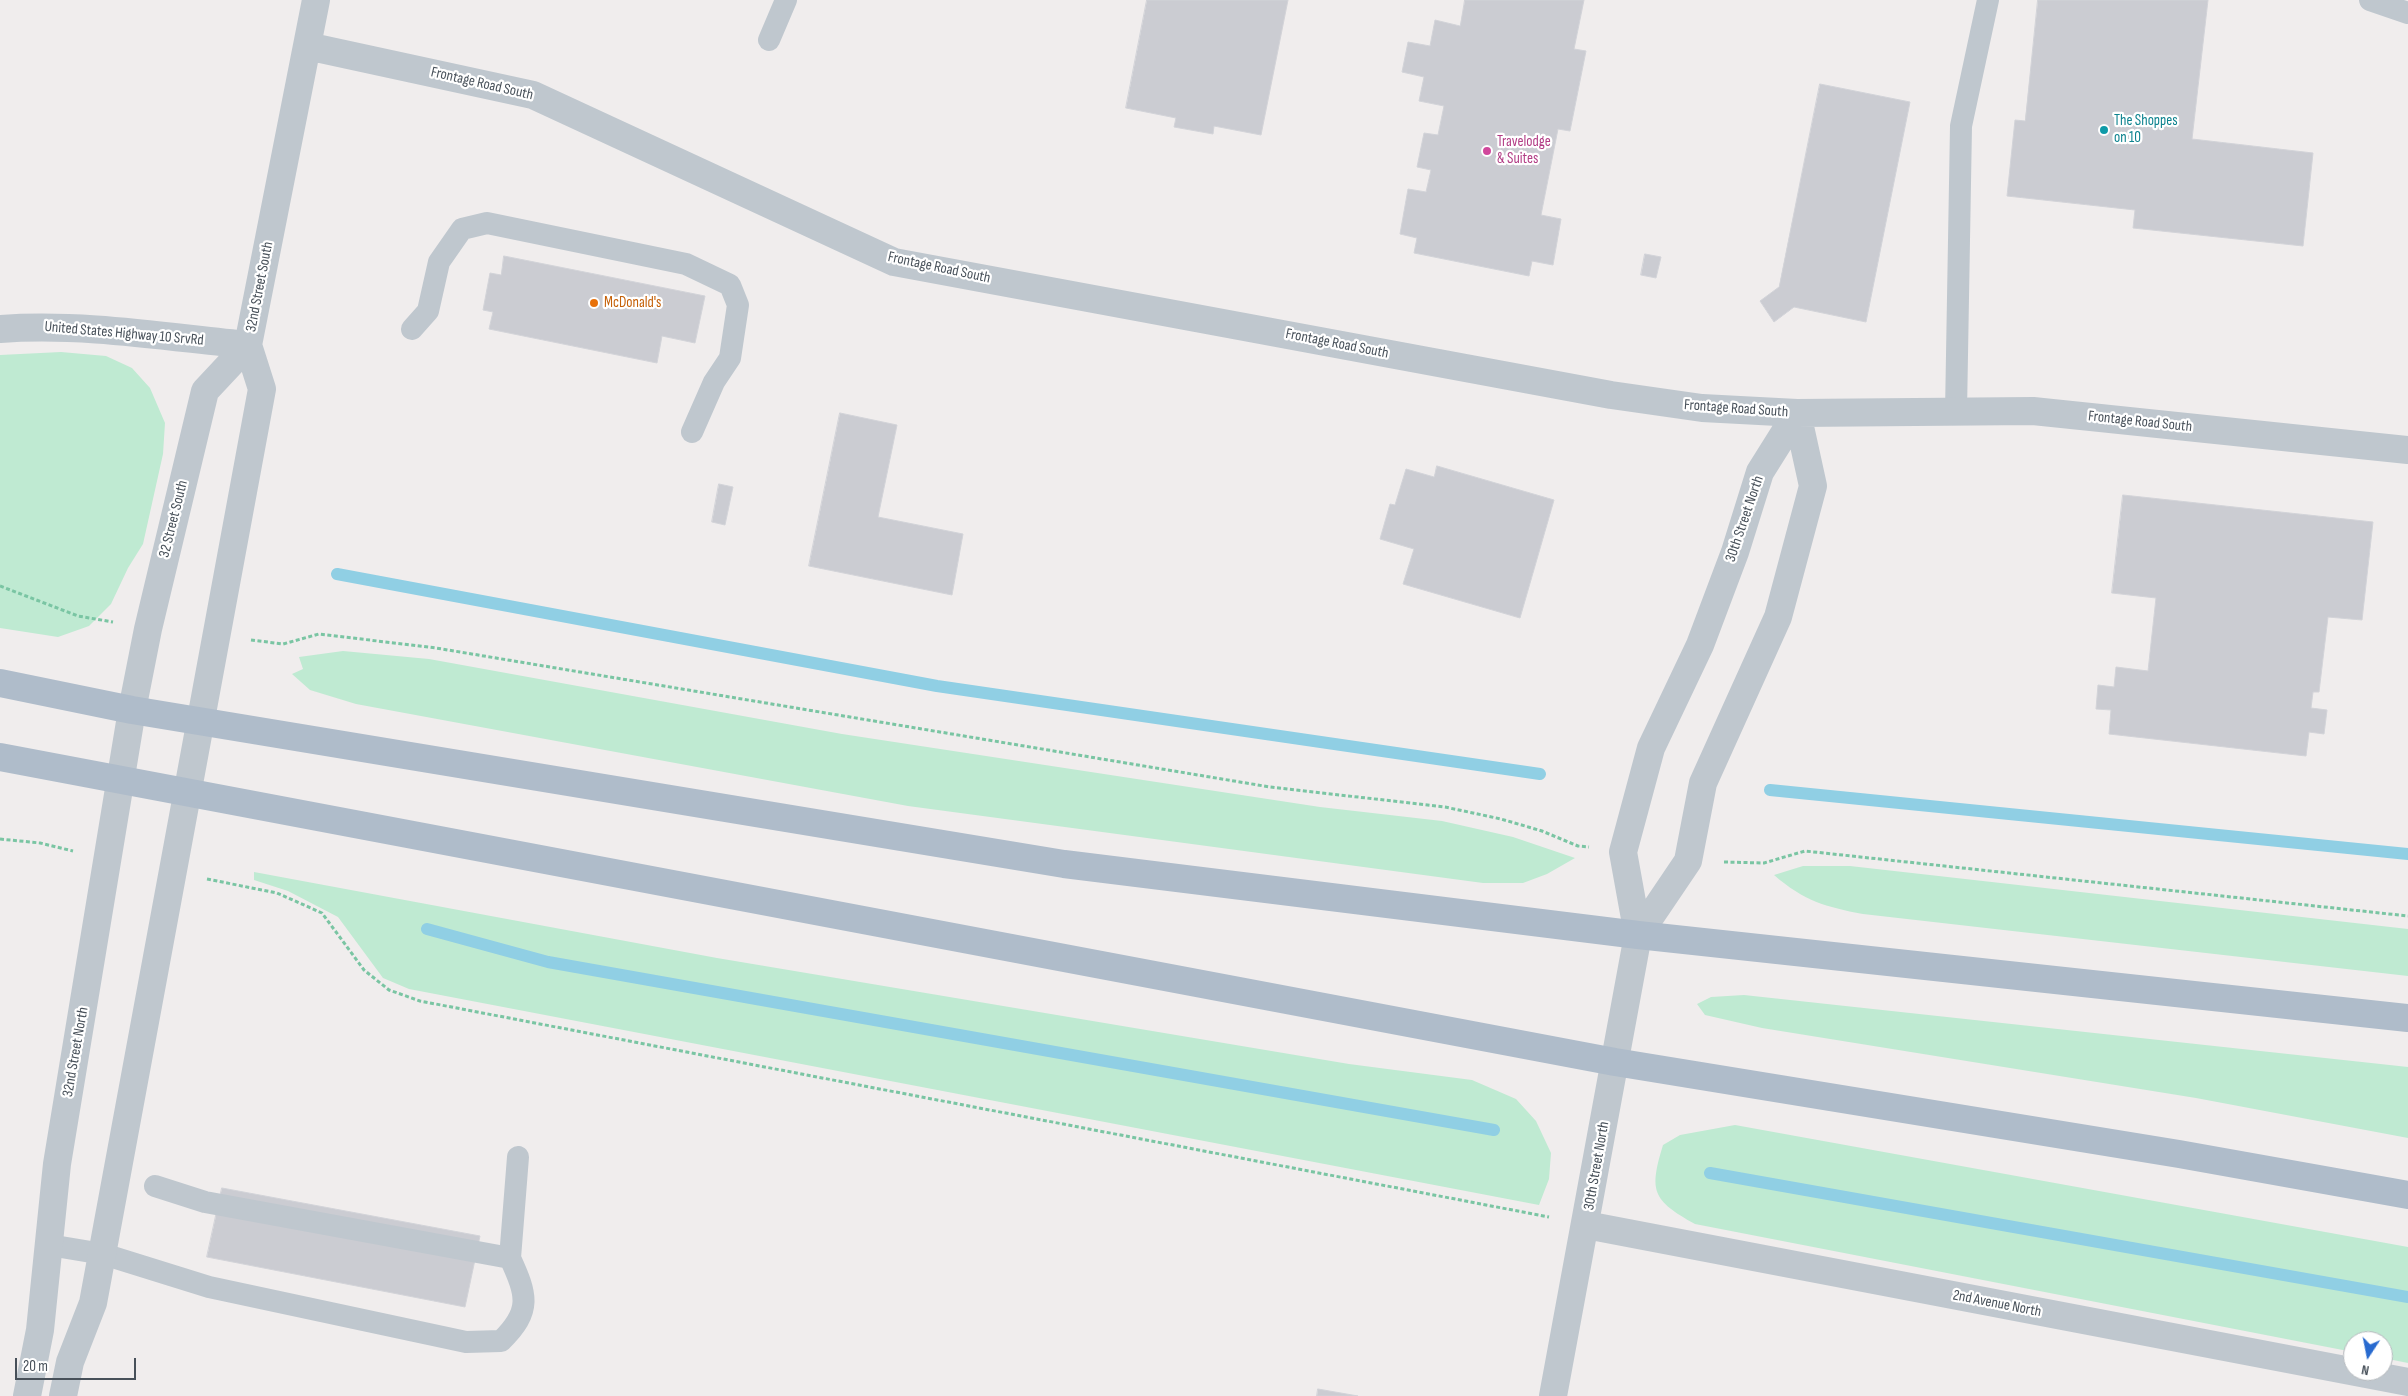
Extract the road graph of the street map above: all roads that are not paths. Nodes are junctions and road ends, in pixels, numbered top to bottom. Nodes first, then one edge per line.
1 (316, 0) edge
2 (786, 0) edge
3 (1988, 0) edge
4 (2370, 0) edge
5 (2408, 13) edge
6 (769, 40) dead end
7 (307, 46) junction
8 (0, 329) edge
9 (412, 329) dead end
10 (248, 345) junction
11 (1956, 412) junction
12 (1798, 413) junction
13 (692, 432) dead end
14 (2408, 450) edge
15 (0, 683) edge
16 (132, 710) junction
17 (202, 721) junction
18 (0, 757) edge
19 (121, 778) junction
20 (188, 792) junction
21 (1638, 935) junction
22 (2408, 1018) edge
23 (1615, 1062) junction
24 (518, 1157) dead end
25 (155, 1186) dead end
26 (2408, 1195) edge
27 (1586, 1225) junction
28 (49, 1244) junction
29 (103, 1254) junction
30 (510, 1258) junction
31 (2408, 1382) edge
32 (28, 1396) edge
33 (64, 1396) edge
34 (1553, 1396) edge

1 - 7 street, 32nd Street South
2 - 6 lane
3 - 11 lane
4 - 5 lane
7 - 10 street, 32nd Street South
7 - 12 street, Frontage Road South
8 - 10 street, United States Highway 10 SrvRd
9 - 13 lane
10 - 16 street, 32 Street South
10 - 17 street, 32nd Street South
11 - 12 street, Frontage Road South
11 - 14 street, Frontage Road South
12 - 21 street, 30th Street North
12 - 21 street, 30th Street North
15 - 16 main road
16 - 17 main road
16 - 19 street, 32nd Street North
17 - 20 street
17 - 21 main road
18 - 19 main road
19 - 20 main road
19 - 28 street, 32nd Street North
20 - 23 main road
20 - 29 street
21 - 22 main road
21 - 23 street, 30th Street North
23 - 26 main road
23 - 27 street, 30th Street North
24 - 30 lane
25 - 30 lane
27 - 31 street, 2nd Avenue North
27 - 34 street, 30th Street North
28 - 29 lane
28 - 32 street, 32nd Street North
29 - 30 lane
29 - 33 street

